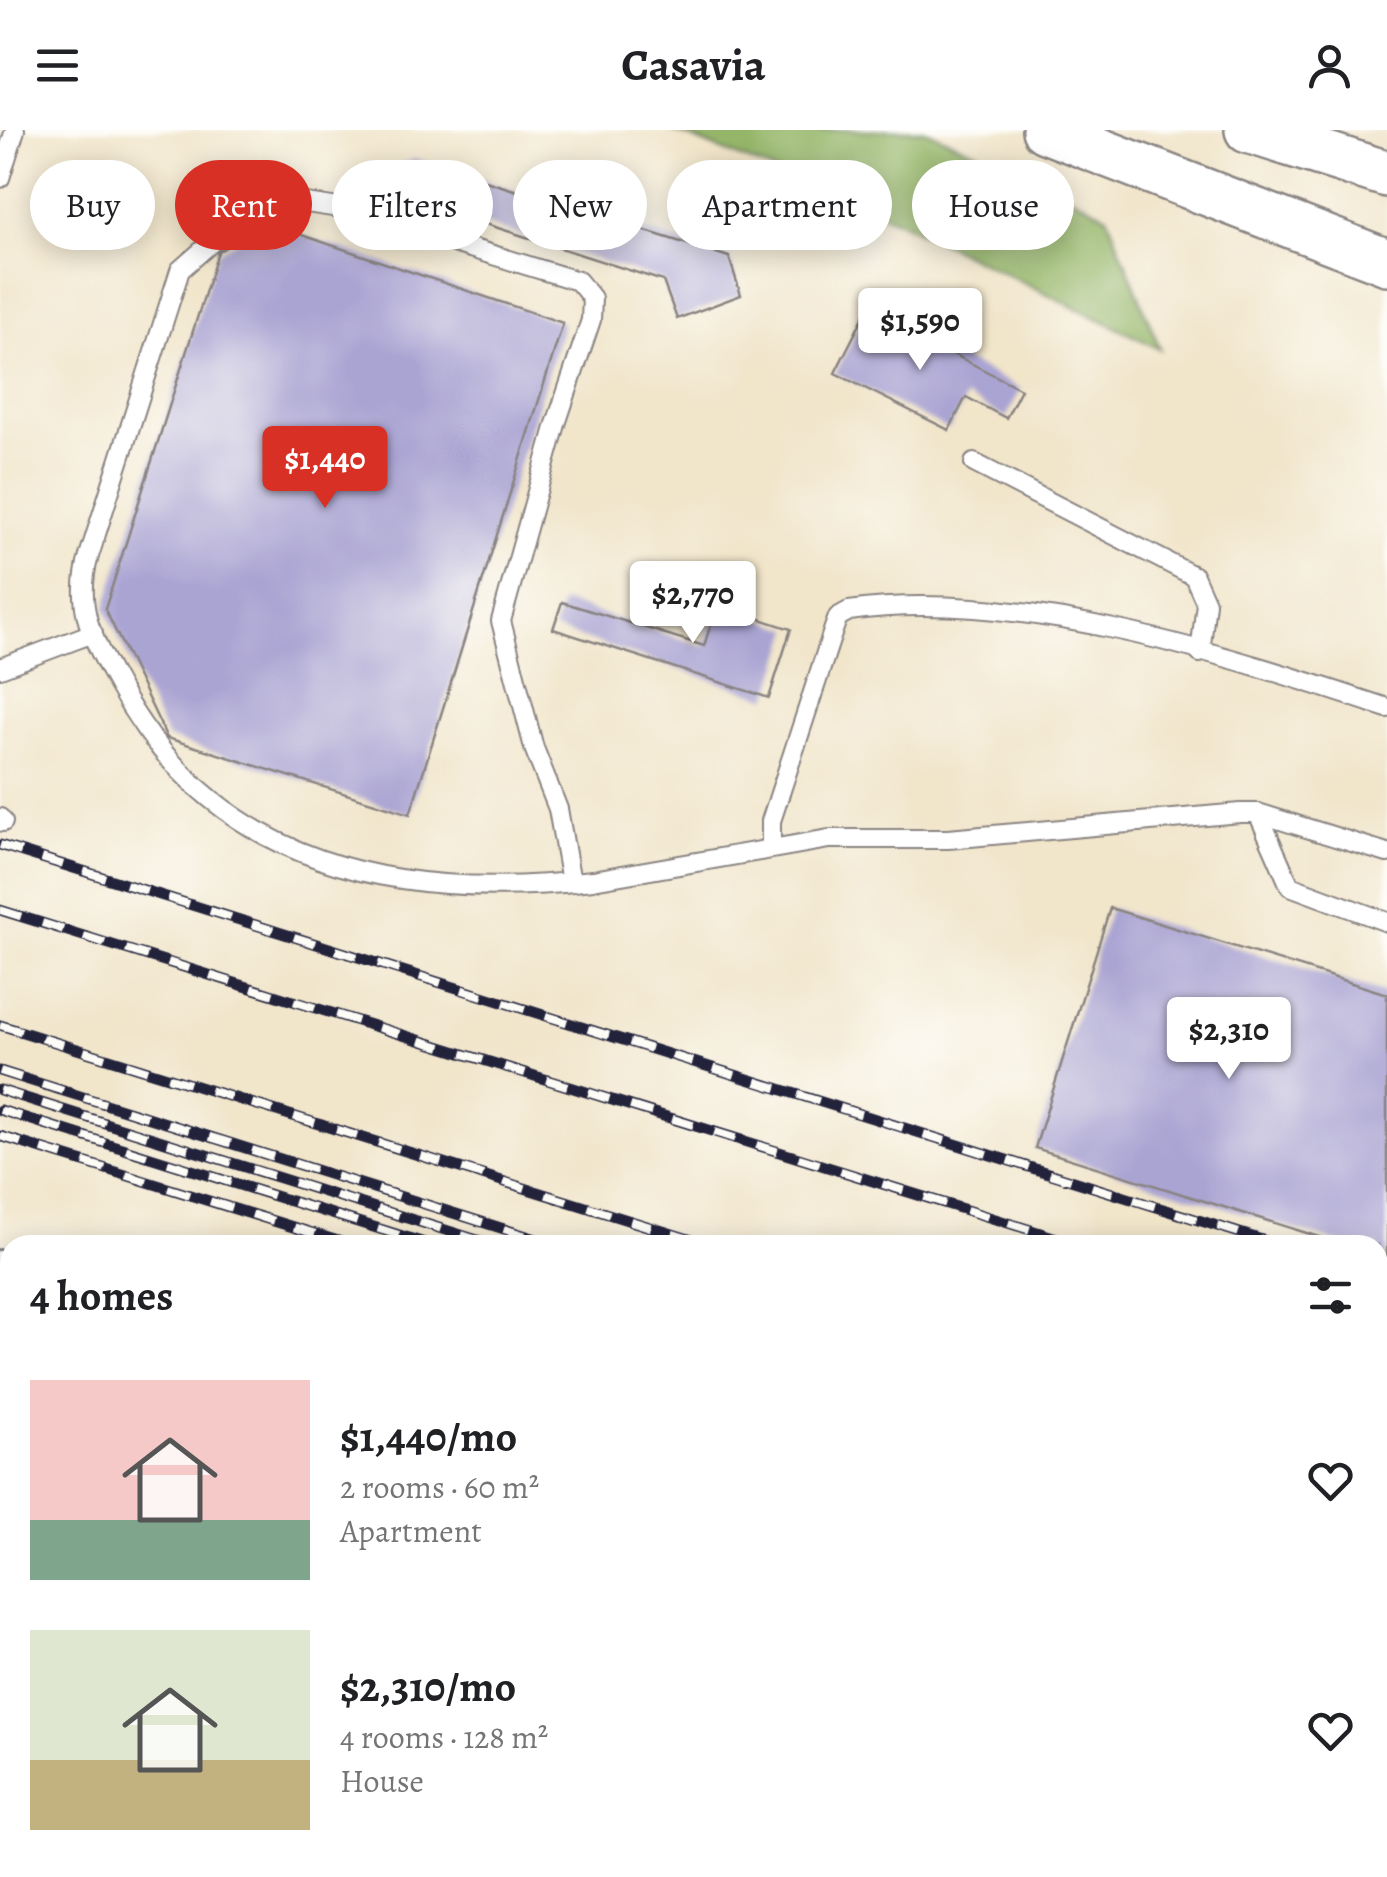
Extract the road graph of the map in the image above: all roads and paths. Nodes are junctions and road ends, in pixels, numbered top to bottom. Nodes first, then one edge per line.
1 (16, 130) edge
2 (1045, 130) edge
3 (1248, 130) edge
4 (1387, 174) edge
5 (0, 178) edge
6 (1387, 262) edge
7 (974, 462) dead end
8 (94, 633) junction
9 (1200, 653) junction
10 (0, 668) edge
11 (1387, 708) edge
12 (1258, 813) junction
13 (770, 846) junction
14 (1387, 853) edge
15 (571, 882) junction
16 (1387, 922) edge

1 - 5 lane
2 - 6 main road
3 - 4 main road
7 - 9 lane
8 - 10 lane
8 - 15 lane
8 - 15 lane
9 - 11 lane
9 - 13 lane
12 - 13 lane
12 - 14 lane
12 - 16 lane
13 - 15 lane

